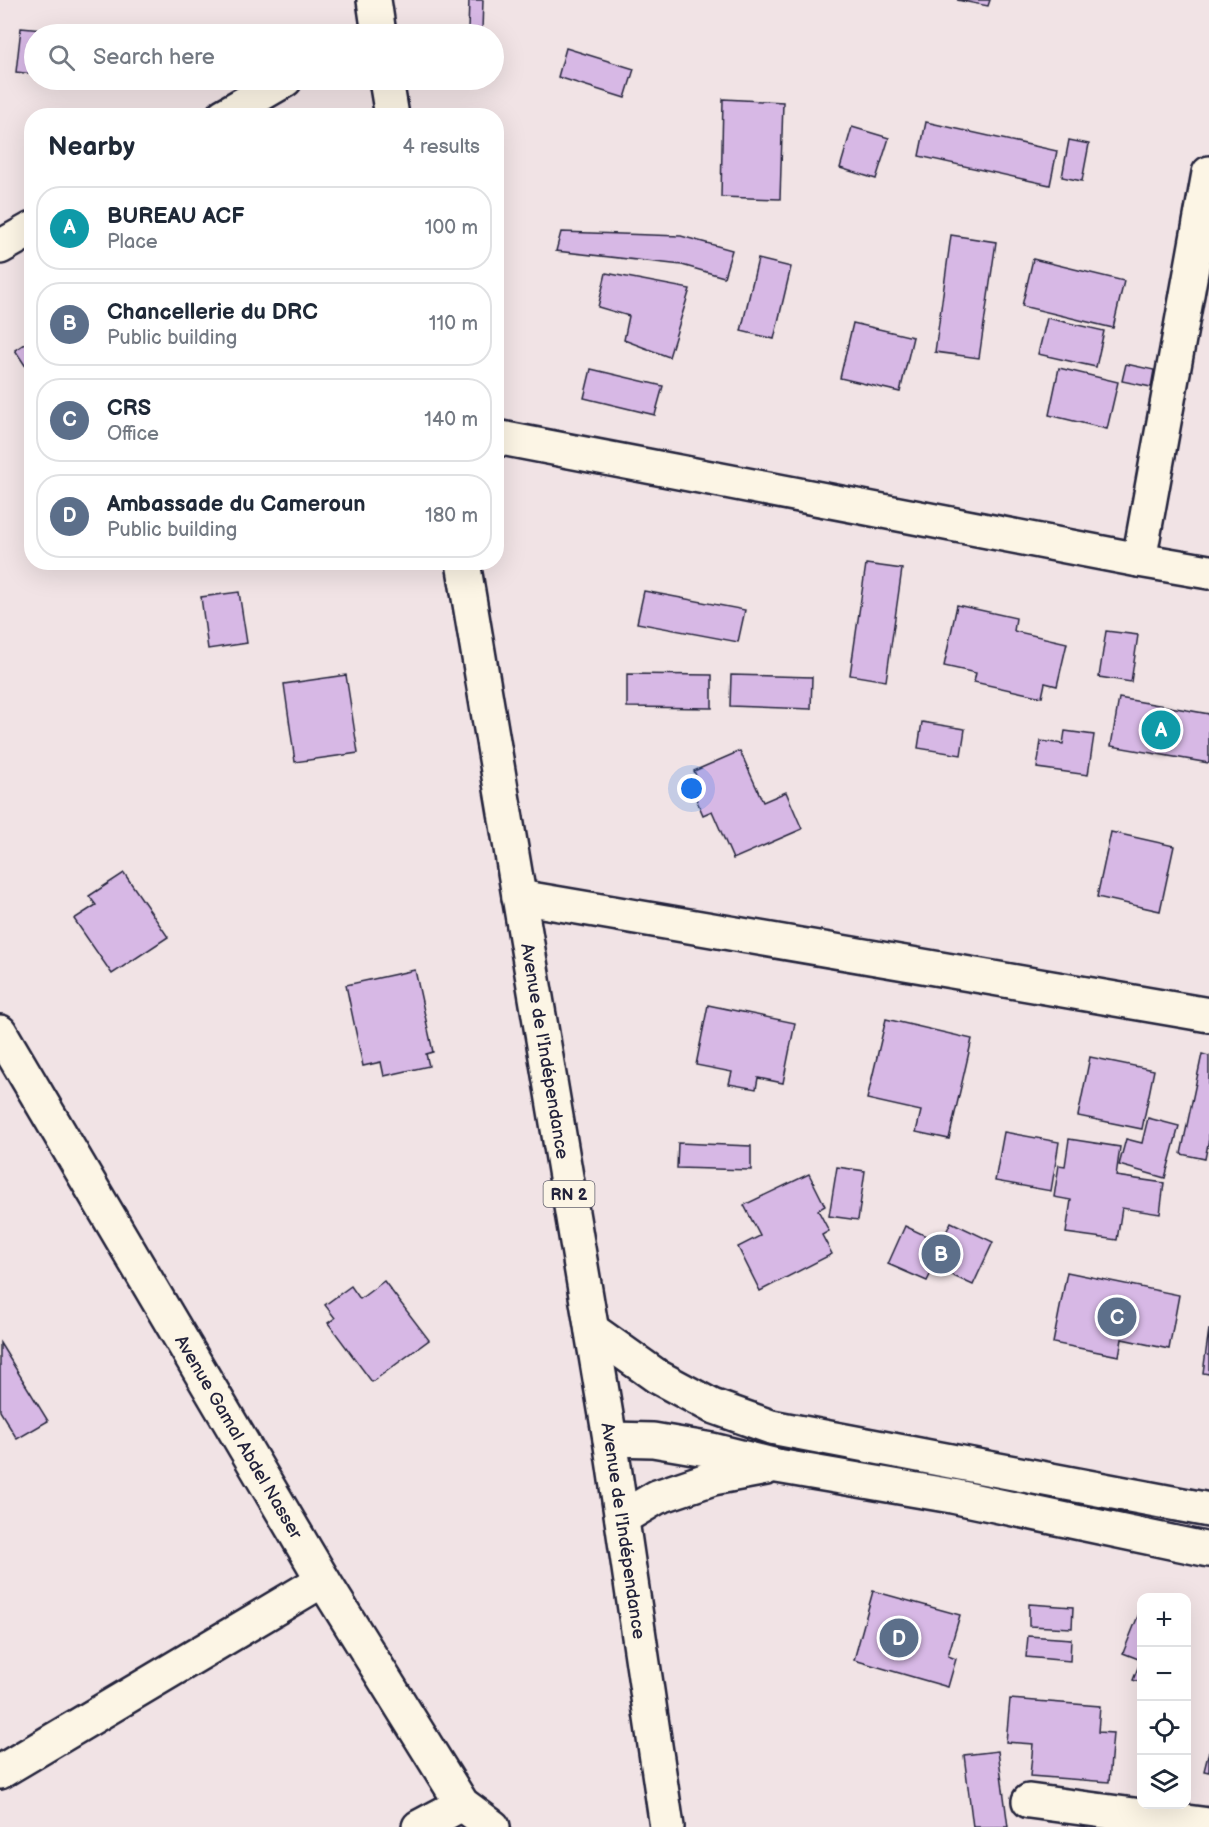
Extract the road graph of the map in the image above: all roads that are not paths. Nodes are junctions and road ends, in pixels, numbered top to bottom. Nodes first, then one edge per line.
1 (268, 90) edge
2 (388, 90) edge
3 (238, 108) edge
4 (391, 108) edge
5 (1209, 173) edge
6 (24, 234) edge
7 (0, 247) edge
8 (504, 439) edge
9 (1139, 560) junction
10 (464, 570) edge
11 (1209, 572) edge
12 (519, 897) junction
13 (1209, 1015) edge
14 (0, 1032) edge
15 (592, 1330) junction
16 (610, 1439) junction
17 (777, 1466) junction
18 (1209, 1510) edge
19 (622, 1518) junction
20 (1209, 1550) edge
21 (323, 1580) junction
22 (0, 1772) edge
23 (1029, 1801) dead end
24 (462, 1804) junction
25 (1209, 1825) edge
26 (419, 1827) edge
27 (493, 1827) edge
28 (667, 1827) edge

1 - 3 street
2 - 4 street
5 - 9 street
6 - 7 street
8 - 9 street
9 - 11 street
10 - 12 street, Avenue de l'Indépendance / RN 2
12 - 13 street
12 - 15 street, Avenue de l'Indépendance / RN 2
14 - 21 street, Avenue Gamal Abdel Nasser
15 - 16 street, Avenue de l'Indépendance / RN 2
15 - 18 street
16 - 17 street
16 - 19 street, Avenue de l'Indépendance / RN 2
17 - 19 street
17 - 20 street
19 - 28 street, Avenue de l'Indépendance / RN 2
21 - 22 street
21 - 24 street, Avenue Gamal Abdel Nasser
23 - 25 street
24 - 26 street
24 - 27 street, Avenue Gamal Abdel Nasser

